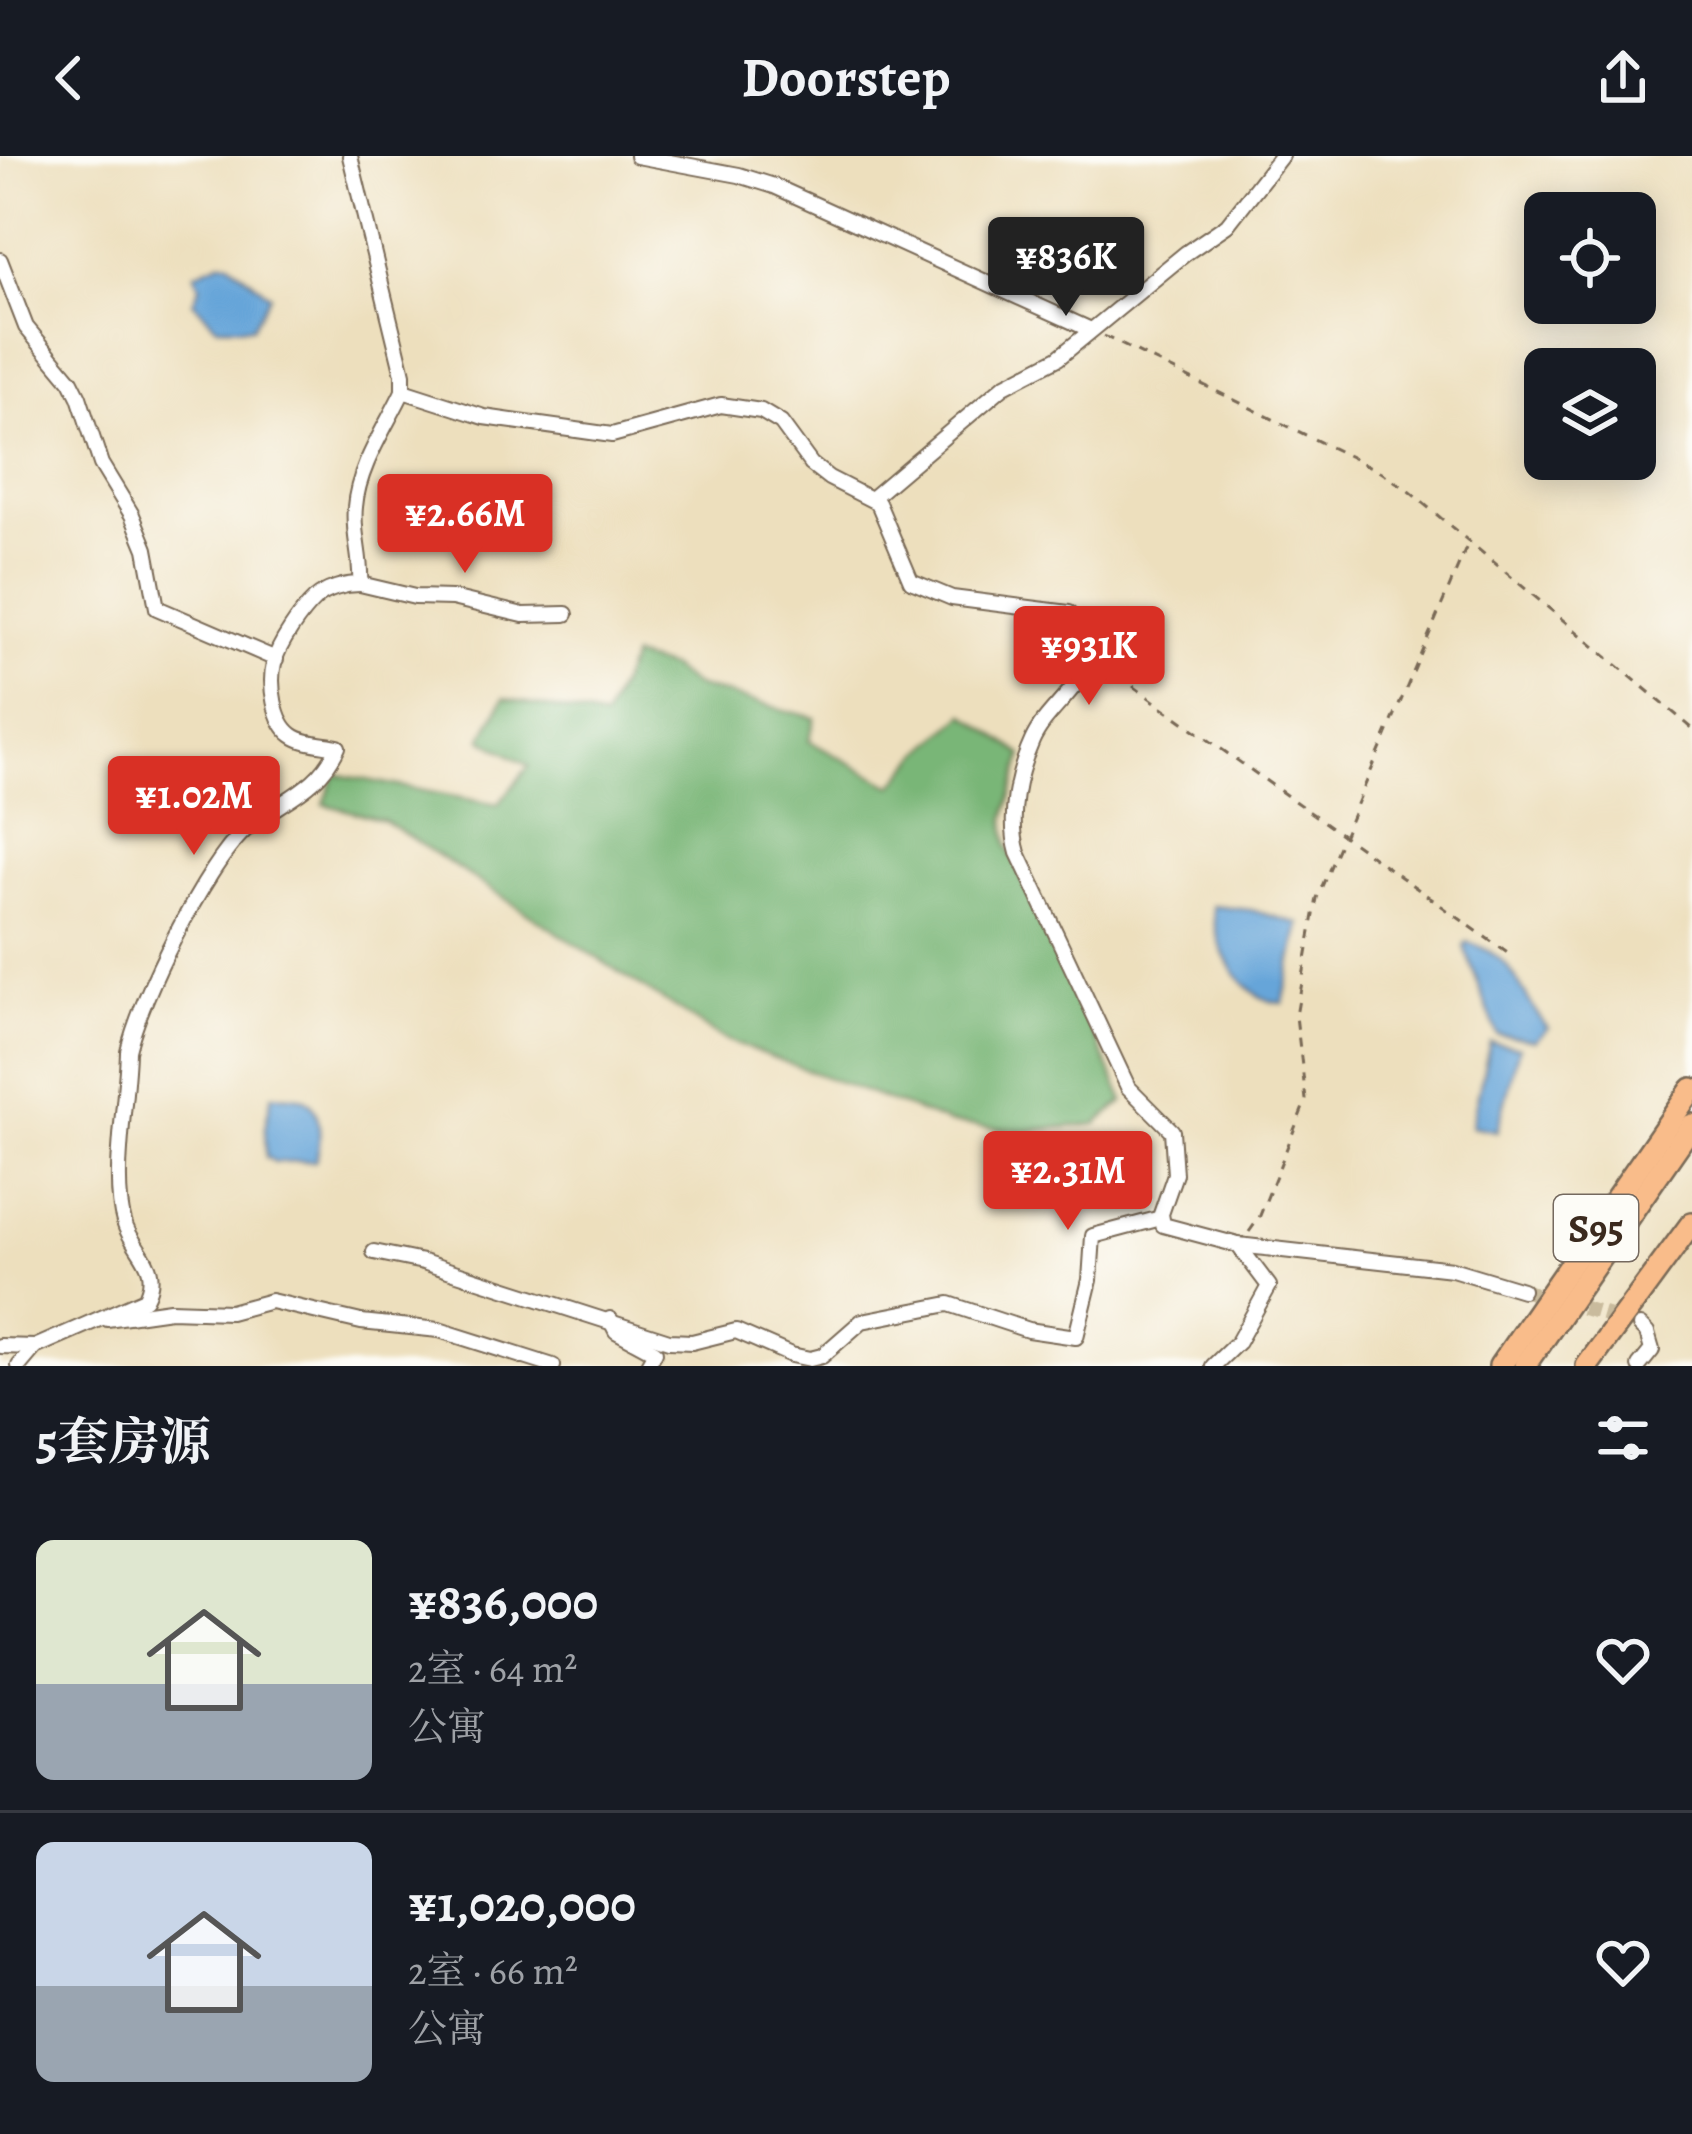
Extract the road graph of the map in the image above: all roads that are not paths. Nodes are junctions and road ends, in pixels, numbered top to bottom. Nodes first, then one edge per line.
1 (350, 156) edge
2 (638, 156) edge
3 (1281, 156) edge
4 (0, 260) edge
5 (1091, 330) junction
6 (403, 391) junction
7 (872, 498) junction
8 (359, 584) junction
9 (566, 614) dead end
10 (276, 659) junction
11 (1692, 1089) edge
12 (1692, 1125) edge
13 (1160, 1218) junction
14 (1692, 1223) edge
15 (1238, 1246) junction
16 (374, 1252) dead end
17 (1522, 1290) tunnel mouth
18 (101, 1318) junction
19 (610, 1319) junction
20 (1640, 1326) dead end
21 (0, 1346) edge
22 (35, 1347) junction
23 (804, 1362) edge
24 (19, 1366) edge
25 (553, 1366) edge
26 (647, 1366) edge
27 (1213, 1366) edge
28 (1500, 1366) edge
29 (1525, 1366) edge
30 (1587, 1366) edge
31 (1640, 1366) edge

1 - 6 street
2 - 5 street
3 - 5 street
4 - 10 street
5 - 7 street
6 - 7 street
6 - 8 street
7 - 13 street
8 - 9 street
8 - 10 street
10 - 18 street
11 - 28 highway, S95
12 - 29 highway, S95
13 - 15 street
13 - 23 street
14 - 30 highway
15 - 17 street
15 - 27 street
16 - 19 street
18 - 22 street
18 - 25 street
19 - 23 street
19 - 26 street
20 - 31 street
21 - 22 street
22 - 24 street

